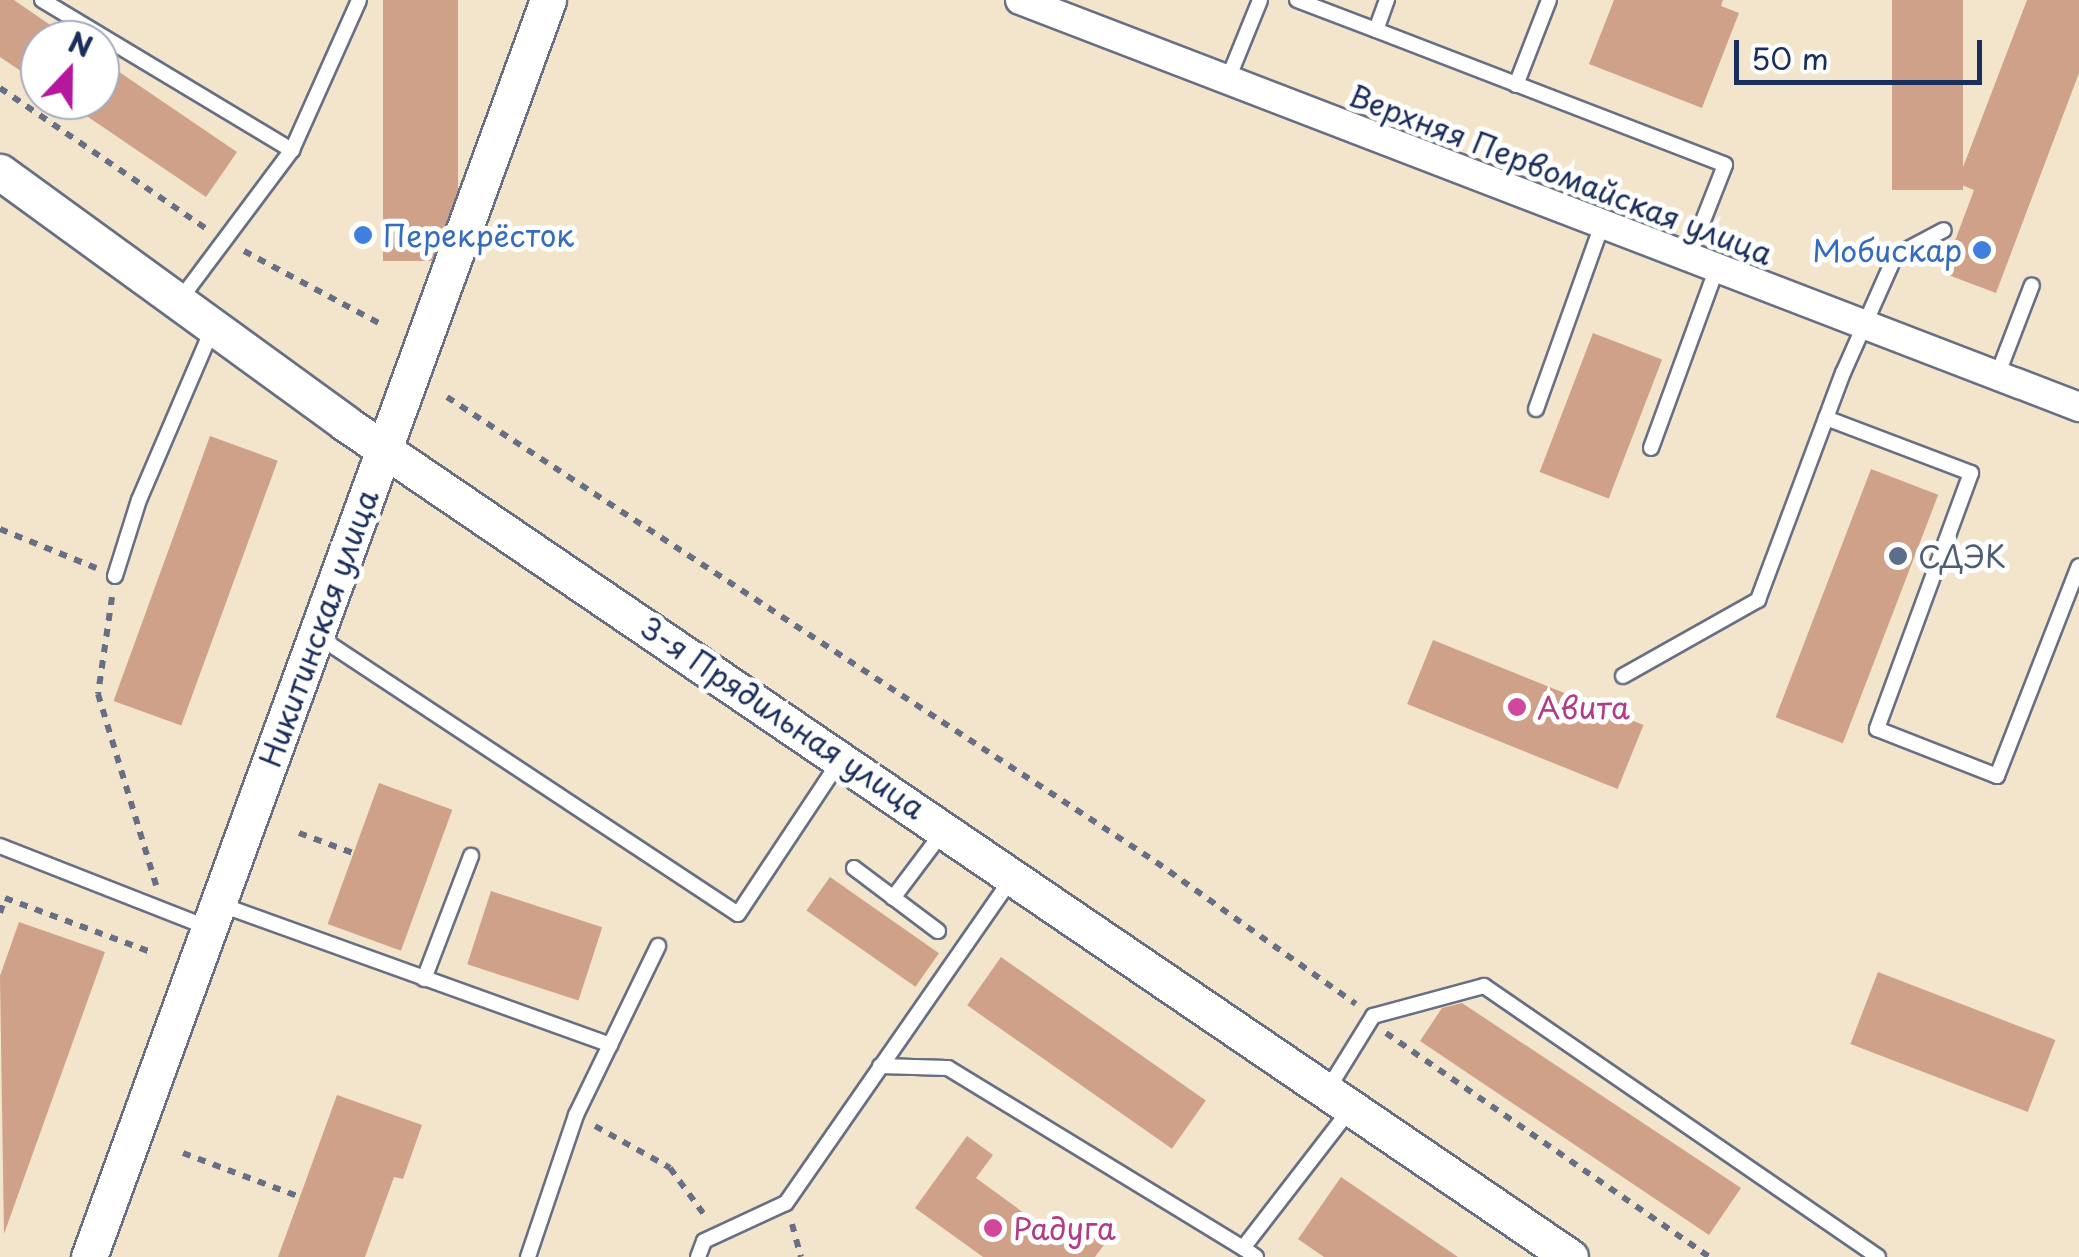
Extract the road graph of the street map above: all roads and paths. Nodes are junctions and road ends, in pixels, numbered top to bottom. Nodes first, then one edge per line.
1 (42, 0) edge
2 (359, 0) edge
3 (548, 0) edge
4 (1020, 0) edge
5 (1260, 0) edge
6 (1297, 0) edge
7 (1387, 0) edge
8 (1549, 0) edge
9 (1376, 30) junction
10 (1228, 79) junction
11 (1516, 85) junction
12 (0, 88) edge
13 (292, 150) junction
14 (0, 172) edge
15 (1602, 226) junction
16 (1944, 230) dead end
17 (223, 240) junction
18 (1688, 260) junction
19 (1716, 270) junction
20 (2032, 285) dead end
21 (179, 301) junction
22 (379, 323) dead end
23 (1862, 325) junction
24 (214, 326) junction
25 (1998, 376) junction
26 (447, 397) dead end
27 (2079, 407) edge
28 (1536, 409) dead end
29 (1826, 418) junction
30 (388, 446) junction
31 (1651, 448) dead end
32 (0, 529) edge
33 (2079, 566) edge
34 (115, 576) junction
35 (314, 634) junction
36 (1623, 676) dead end
37 (842, 758) junction
38 (945, 828) junction
39 (299, 833) dead end
40 (0, 846) edge
41 (353, 853) dead end
42 (471, 856) dead end
43 (854, 868) dead end
44 (1013, 875) junction
45 (893, 898) junction
46 (163, 910) junction
47 (0, 912) edge
48 (214, 916) junction
49 (938, 932) dead end
50 (658, 946) dead end
51 (148, 951) dead end
52 (424, 979) junction
53 (1373, 1016) junction
54 (610, 1045) junction
55 (880, 1066) junction
56 (1340, 1098) junction
57 (576, 1116) junction
58 (183, 1153) dead end
59 (300, 1197) dead end
60 (786, 1203) junction
61 (719, 1234) junction
62 (1242, 1248) junction
63 (89, 1257) edge
64 (528, 1257) edge
65 (698, 1257) edge
66 (800, 1257) edge
67 (1256, 1257) edge
68 (1570, 1257) edge
69 (1709, 1257) edge
70 (1878, 1257) edge

1 - 13 lane
2 - 13 lane
3 - 30 street, Никитинская улица
4 - 10 street, Верхняя Первомайская улица
5 - 10 lane
6 - 9 lane
7 - 9 lane
8 - 11 lane
9 - 11 lane
10 - 15 street, Верхняя Первомайская улица
11 - 18 lane
12 - 17 path
13 - 17 lane
14 - 21 street, 3-я Прядильная улица
15 - 18 street, Верхняя Первомайская улица
15 - 28 lane
16 - 23 lane
17 - 21 lane
17 - 22 path
18 - 19 street, Верхняя Первомайская улица
19 - 23 street, Верхняя Первомайская улица
19 - 31 lane
20 - 25 lane
21 - 24 street, 3-я Прядильная улица
23 - 25 street, Верхняя Первомайская улица
23 - 29 lane
24 - 30 street, 3-я Прядильная улица
24 - 34 lane
25 - 27 street, Верхняя Первомайская улица
26 - 53 path
29 - 33 lane
29 - 36 lane
30 - 35 street, Никитинская улица
30 - 37 street, 3-я Прядильная улица
32 - 34 path
34 - 46 path
35 - 37 lane
35 - 48 street, Никитинская улица
37 - 38 street, 3-я Прядильная улица
38 - 44 street, 3-я Прядильная улица
38 - 45 lane
39 - 41 path
40 - 46 lane
42 - 52 lane
43 - 45 lane
44 - 55 lane
44 - 56 street, 3-я Прядильная улица
45 - 49 lane
46 - 48 lane
47 - 51 path
48 - 52 lane
48 - 63 street, Никитинская улица
50 - 54 lane
52 - 54 lane
53 - 56 lane
53 - 69 path
53 - 70 lane
54 - 57 lane
55 - 60 lane
55 - 62 lane
56 - 62 lane
56 - 68 street, 3-я Прядильная улица
57 - 61 path
57 - 64 lane
58 - 59 path
60 - 61 lane
60 - 66 path
61 - 65 lane
62 - 67 lane

